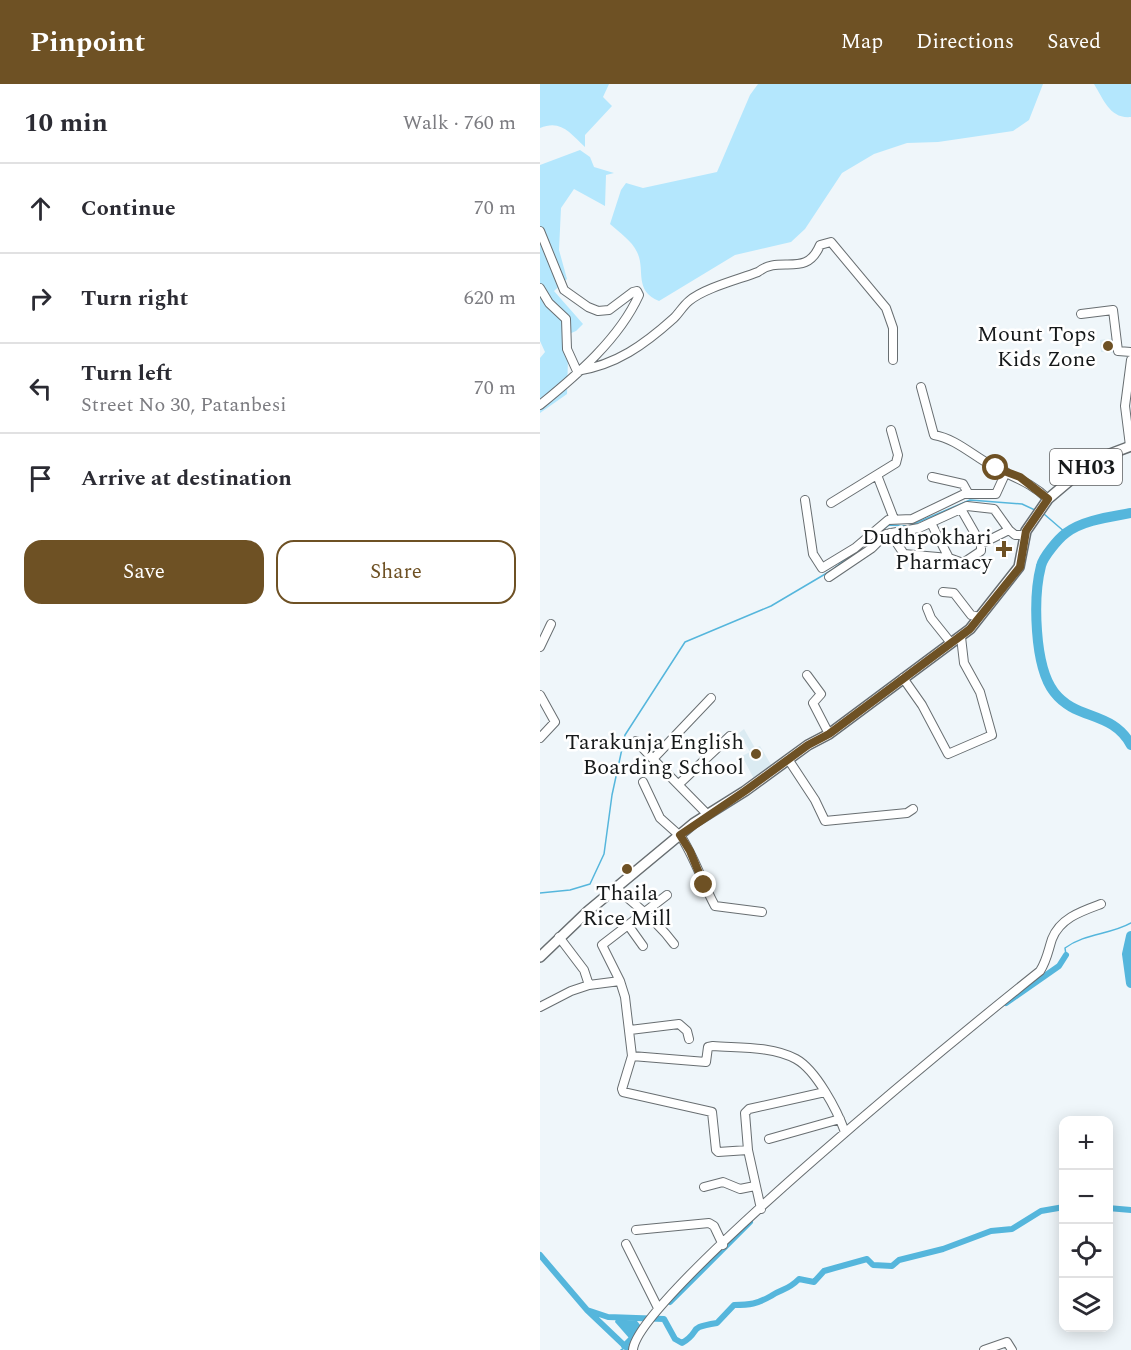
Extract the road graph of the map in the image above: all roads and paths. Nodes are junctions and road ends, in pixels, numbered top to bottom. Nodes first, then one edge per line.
1 (540, 231) edge
2 (540, 288) edge
3 (1082, 314) dead end
4 (1131, 352) edge
5 (893, 360) dead end
6 (1131, 360) edge
7 (577, 371) junction
8 (921, 387) dead end
9 (540, 405) edge
10 (891, 430) dead end
11 (1130, 446) edge
12 (1006, 472) junction
13 (877, 475) junction
14 (932, 477) dead end
15 (968, 494) junction
16 (1048, 499) junction
17 (805, 500) dead end
18 (831, 503) dead end
19 (961, 508) junction
20 (894, 519) junction
21 (932, 523) junction
22 (1009, 530) junction
23 (890, 533) junction
24 (1025, 535) junction
25 (981, 544) junction
26 (949, 558) junction
27 (829, 576) dead end
28 (943, 592) dead end
29 (927, 608) dead end
30 (979, 617) junction
31 (551, 624) dead end
32 (961, 637) junction
33 (951, 643) junction
34 (540, 647) edge
35 (807, 675) dead end
36 (903, 678) junction
37 (540, 696) edge
38 (711, 698) dead end
39 (829, 734) junction
40 (730, 736) dead end
41 (540, 738) edge
42 (636, 741) dead end
43 (653, 759) junction
44 (788, 759) junction
45 (643, 782) dead end
46 (679, 783) junction
47 (910, 811) dead end
48 (708, 815) junction
49 (679, 835) junction
50 (617, 888) junction
51 (667, 895) dead end
52 (1101, 904) dead end
53 (762, 912) dead end
54 (643, 913) junction
55 (628, 925) junction
56 (559, 937) junction
57 (674, 944) dead end
58 (643, 946) dead end
59 (540, 957) edge
60 (620, 981) junction
61 (589, 985) junction
62 (540, 1007) edge
63 (630, 1030) junction
64 (689, 1039) dead end
65 (632, 1056) junction
66 (825, 1092) junction
67 (840, 1119) junction
68 (844, 1132) junction
69 (769, 1139) dead end
70 (747, 1150) junction
71 (756, 1186) junction
72 (705, 1187) dead end
73 (761, 1209) junction
74 (636, 1230) dead end
75 (626, 1244) dead end
76 (723, 1245) junction
77 (658, 1308) junction
78 (633, 1350) edge
79 (984, 1350) edge
80 (1012, 1350) edge

1 - 7 street
2 - 7 street
3 - 4 street
5 - 7 street
6 - 11 street
7 - 9 street
8 - 12 street
10 - 13 street
11 - 16 main road, NH03
12 - 15 street
12 - 16 street
13 - 18 street
13 - 20 street
14 - 15 street
15 - 20 street
16 - 24 main road, NH03
17 - 20 street
19 - 21 street
19 - 22 street
19 - 25 street
21 - 23 street
21 - 26 street
22 - 24 street
22 - 25 street
23 - 26 street
23 - 27 street
24 - 30 main road, NH03
25 - 26 street
28 - 30 street
29 - 33 street
30 - 32 main road, NH03
31 - 34 street
32 - 33 main road, NH03
32 - 36 street
33 - 36 main road, NH03
35 - 39 street
36 - 39 main road, NH03
37 - 41 street
38 - 43 street
39 - 44 main road, NH03
40 - 46 street
42 - 43 street
43 - 46 street
44 - 47 street
44 - 48 main road, NH03
45 - 49 street
46 - 48 street
48 - 49 main road, NH03
49 - 50 main road, NH03
49 - 53 street
50 - 54 street
50 - 56 main road, NH03
51 - 54 street
52 - 68 street
54 - 55 street
54 - 57 street
55 - 58 street
55 - 60 street
56 - 59 main road, NH03
56 - 61 street
60 - 61 street
60 - 63 street
61 - 62 street
63 - 64 street
63 - 65 street
65 - 66 street
65 - 70 street
66 - 67 street
66 - 70 street
67 - 68 street
67 - 69 street
68 - 73 street
70 - 71 street
71 - 72 street
71 - 73 street
73 - 76 street
74 - 76 street
75 - 77 street
76 - 77 street
77 - 78 street
79 - 80 street

